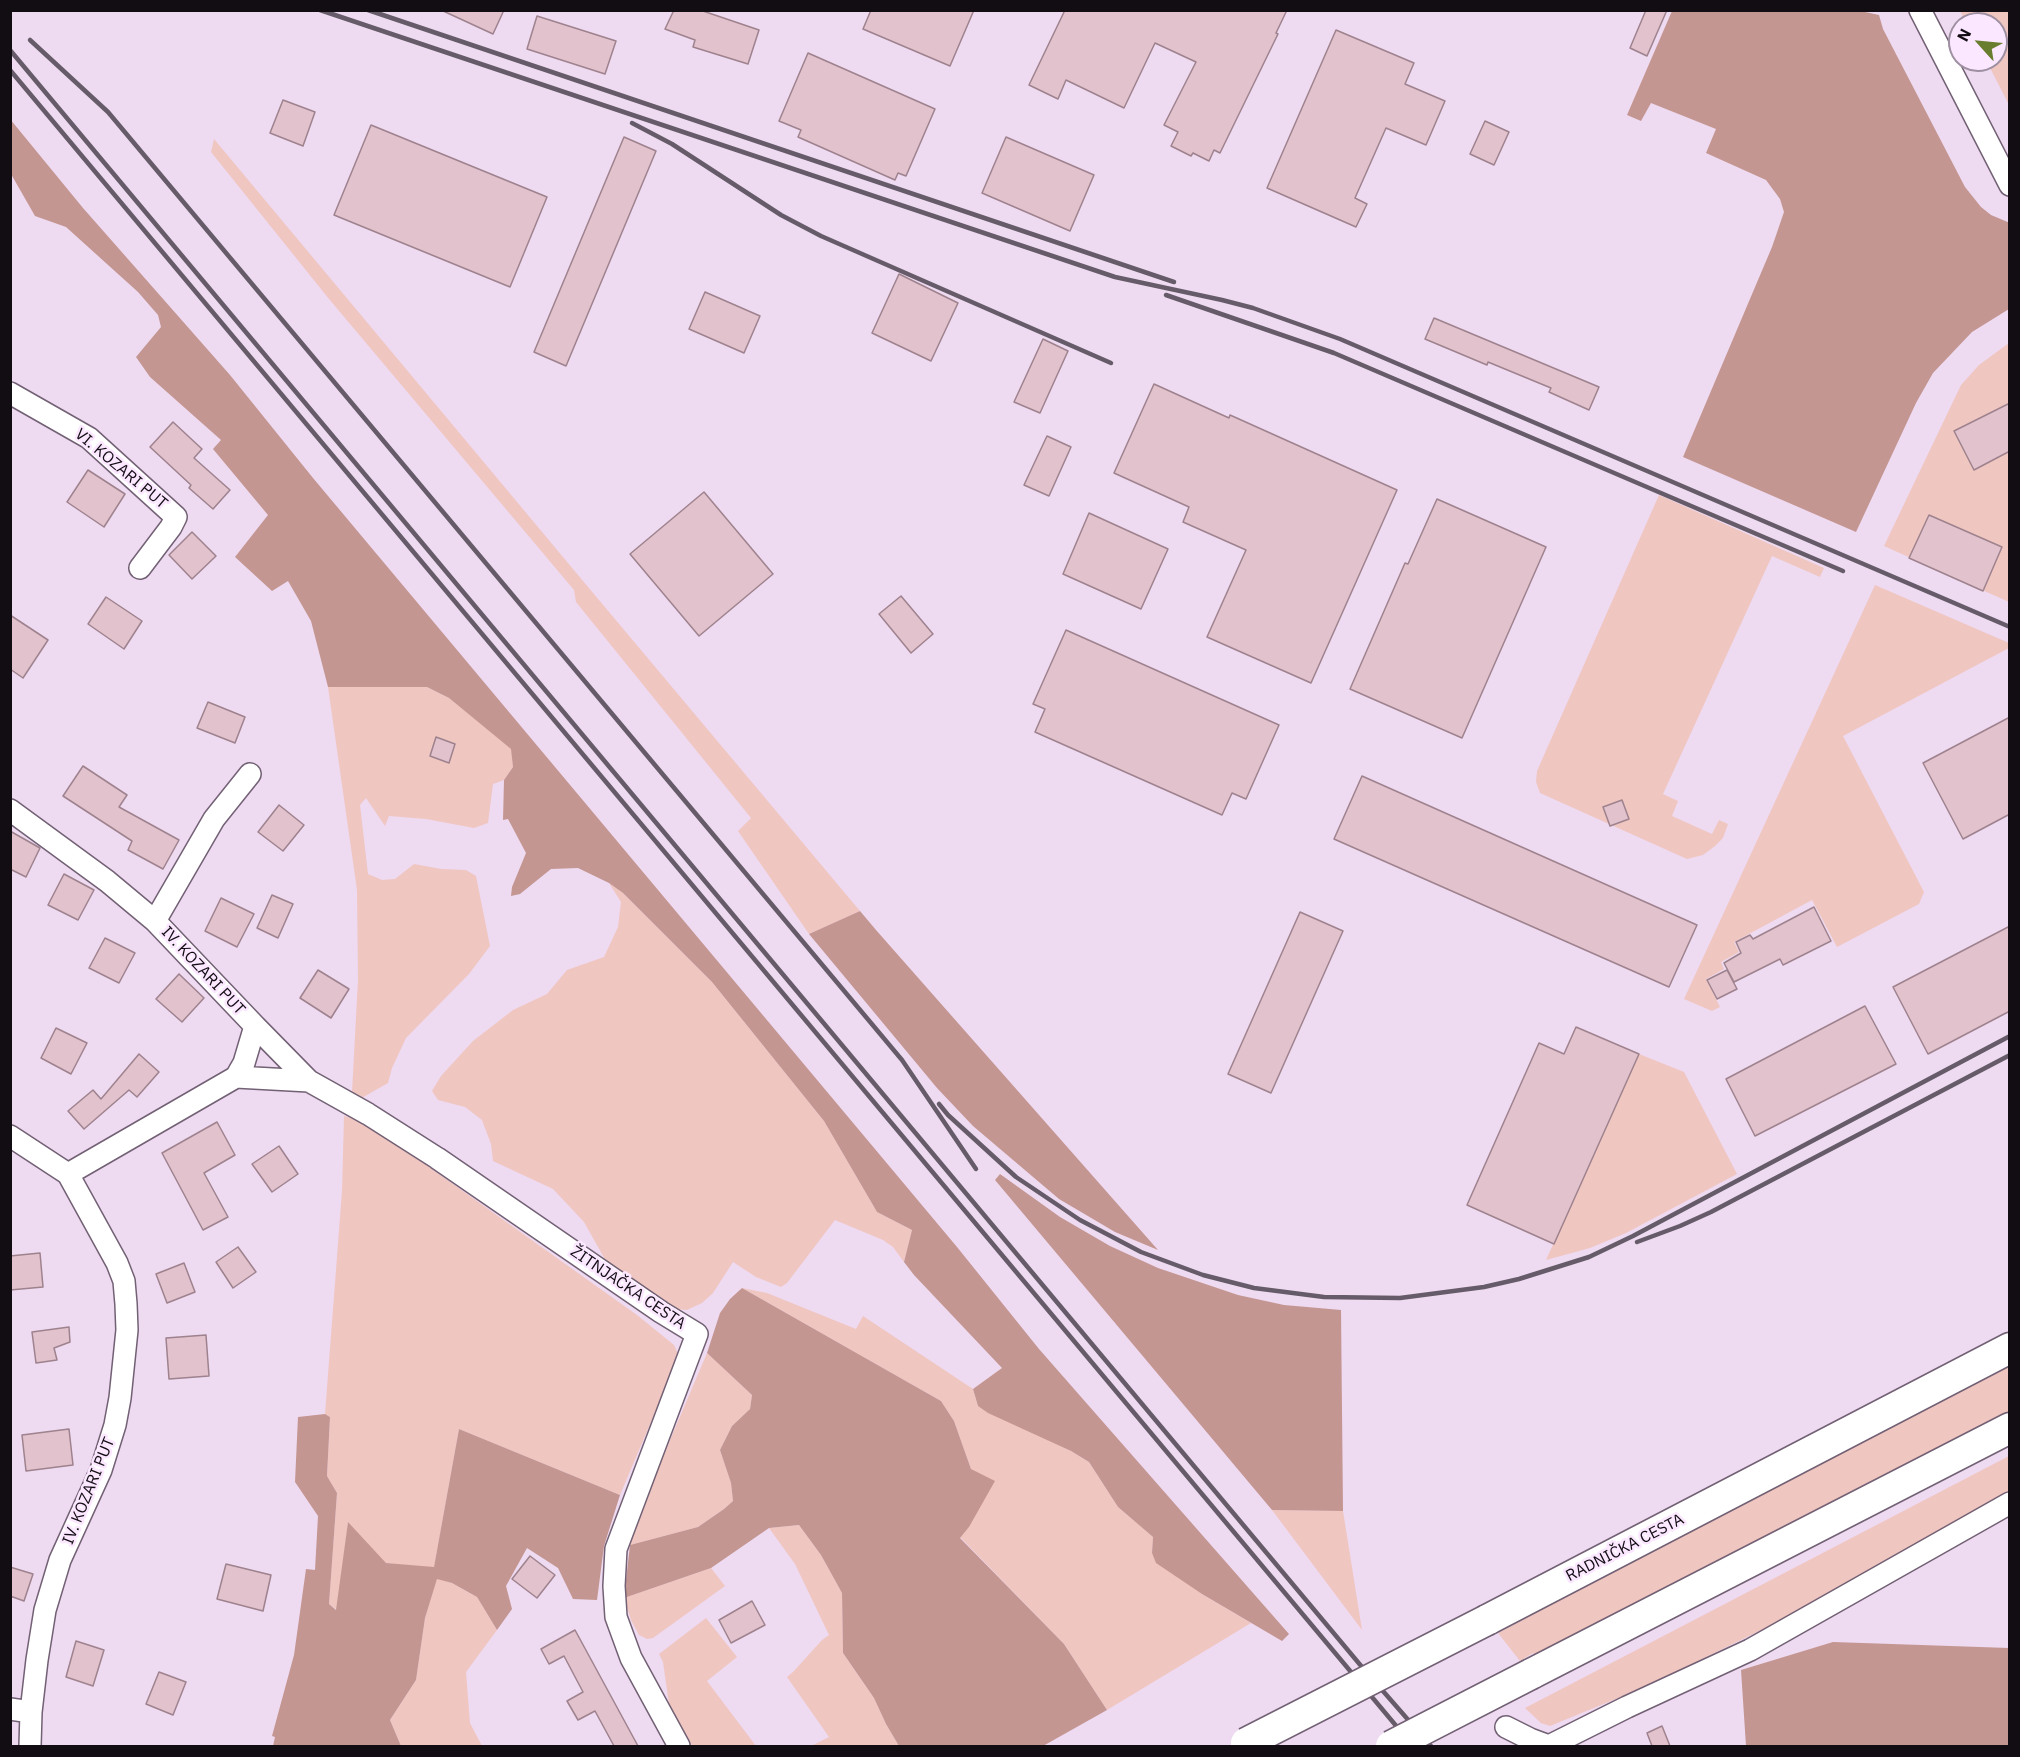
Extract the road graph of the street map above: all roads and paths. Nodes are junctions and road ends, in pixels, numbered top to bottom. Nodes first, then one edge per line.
1 (1920, 10) edge
2 (2010, 185) edge
3 (10, 393) edge
4 (140, 568) dead end
5 (250, 774) dead end
6 (10, 810) edge
7 (155, 921) junction
8 (255, 1026) junction
9 (236, 1077) junction
10 (309, 1081) junction
11 (10, 1136) edge
12 (68, 1174) junction
13 (2010, 1348) edge
14 (2010, 1428) edge
15 (2010, 1503) edge
16 (21, 1710) edge
17 (1506, 1727) dead end
18 (1242, 1745) edge
19 (30, 1746) edge
20 (680, 1746) edge
21 (1391, 1746) edge

1 - 2 street
3 - 4 street, VI. KOZARI PUT
5 - 7 street
6 - 7 street, IV. KOZARI PUT
7 - 8 street, IV. KOZARI PUT
8 - 9 street, IV. KOZARI PUT
8 - 10 street
9 - 10 street
9 - 12 street
10 - 20 street, ŽITNJAČKA CESTA
11 - 12 street, IV. KOZARI PUT
12 - 16 street, IV. KOZARI PUT
13 - 18 main road, RADNIČKA CESTA, bridge
14 - 21 main road, bridge
15 - 17 street
16 - 19 street, IV. KOZARI PUT

